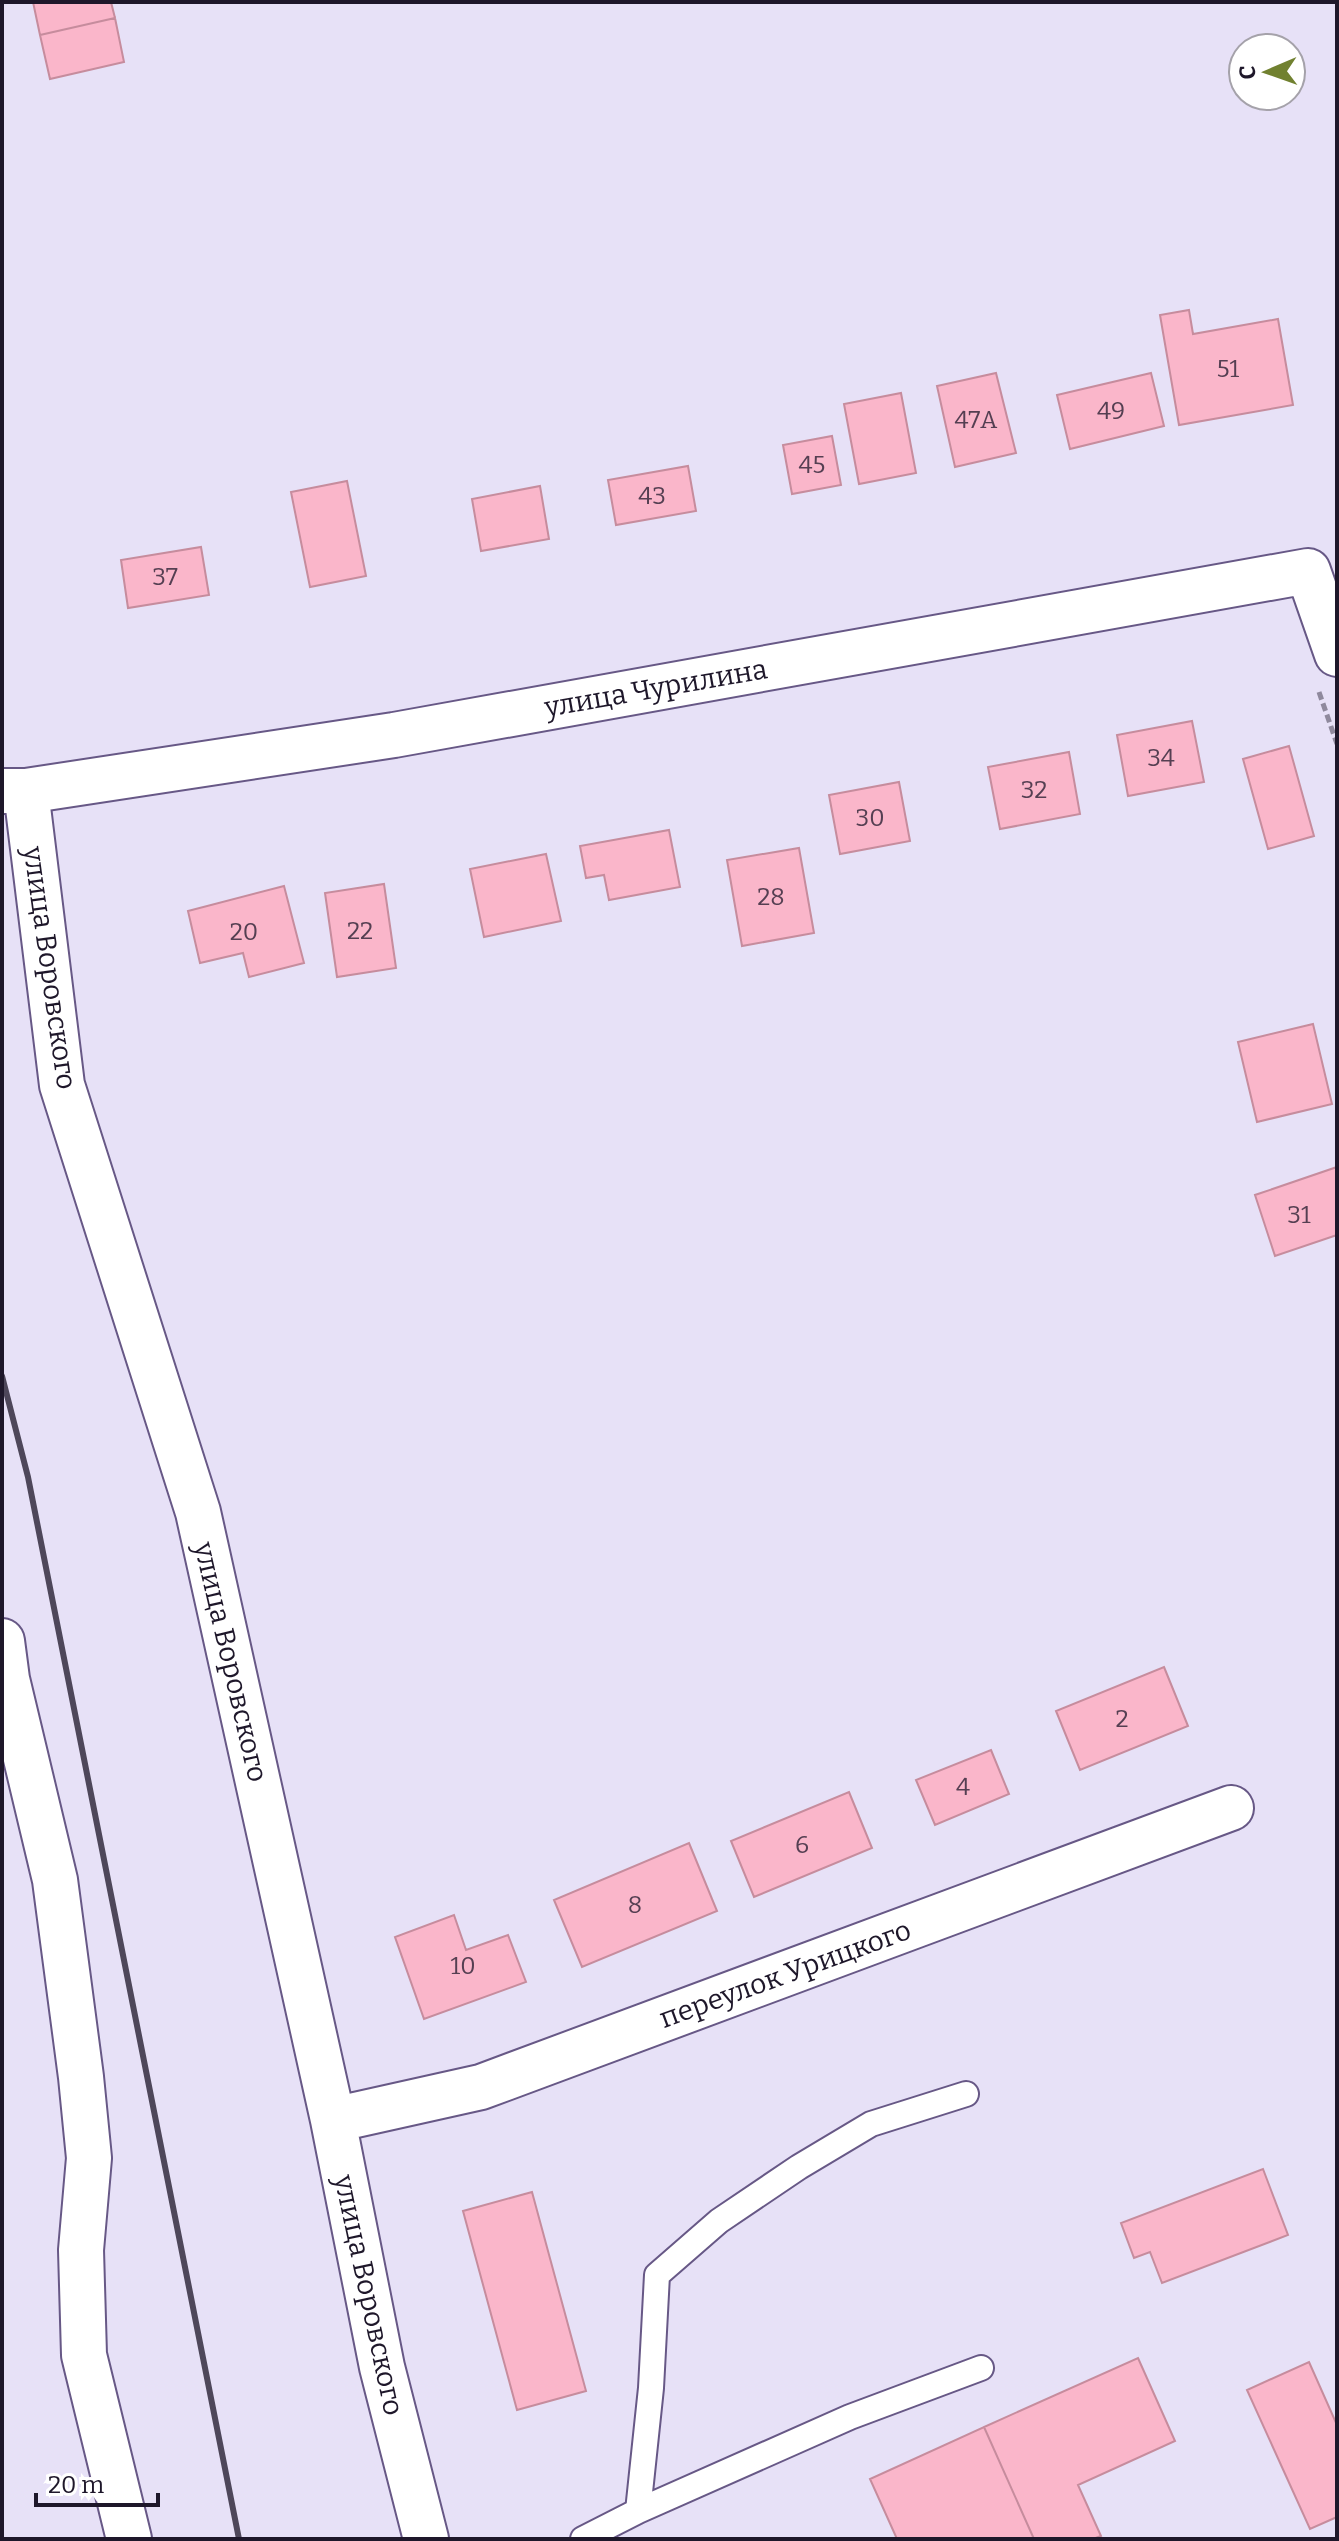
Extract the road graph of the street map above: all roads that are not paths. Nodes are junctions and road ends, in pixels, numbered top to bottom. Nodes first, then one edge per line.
1 (1322, 568) edge
2 (1337, 654) edge
3 (14, 791) edge
4 (2, 1641) edge
5 (1231, 1808) dead end
6 (966, 2094) dead end
7 (333, 2120) junction
8 (981, 2368) dead end
9 (638, 2511) junction
10 (129, 2539) edge
11 (426, 2539) edge
12 (583, 2539) edge

1 - 2 street
1 - 3 street, улица Чурилина
3 - 7 street, улица Воровского
4 - 10 street
5 - 7 street, переулок Урицкого
6 - 9 lane
7 - 11 street, улица Воровского
8 - 9 lane
9 - 12 lane

